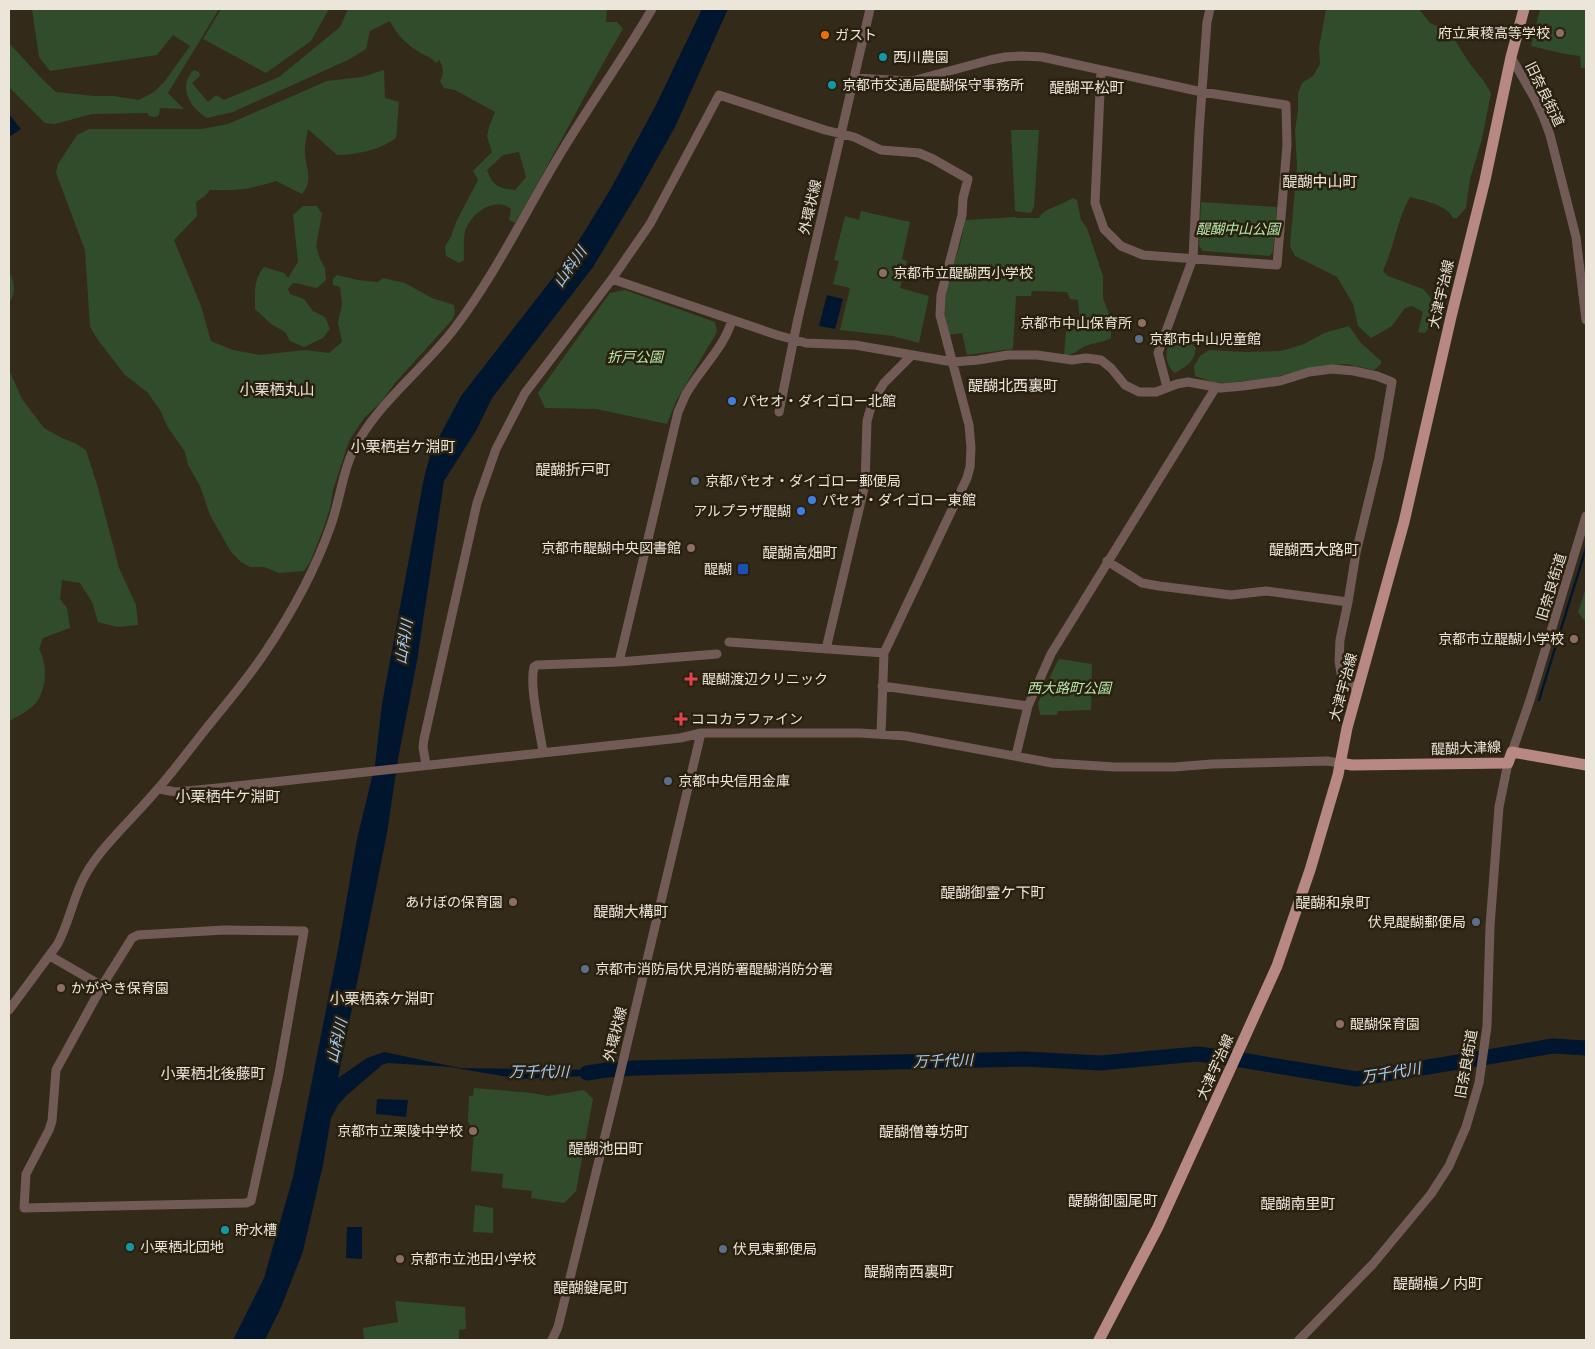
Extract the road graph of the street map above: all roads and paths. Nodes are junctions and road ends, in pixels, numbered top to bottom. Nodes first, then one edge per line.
1 (652, 9) edge
2 (870, 9) edge
3 (1210, 9) edge
4 (1524, 9) edge
5 (1511, 56) junction
6 (1101, 70) junction
7 (854, 78) junction
8 (1202, 92) junction
9 (840, 134) junction
10 (1193, 258) junction
11 (612, 279) junction
12 (732, 320) junction
13 (1586, 320) edge
14 (794, 341) junction
15 (911, 356) junction
16 (953, 362) junction
17 (1167, 387) junction
18 (1216, 387) junction
19 (779, 412) dead end
20 (1586, 516) edge
21 (1107, 561) junction
22 (1348, 602) junction
23 (729, 642) dead end
24 (826, 649) junction
25 (884, 653) junction
26 (717, 654) dead end
27 (619, 662) junction
28 (882, 686) junction
29 (1358, 690) junction
30 (1028, 706) junction
31 (701, 734) junction
32 (881, 734) junction
33 (543, 752) junction
34 (1512, 752) junction
35 (1016, 755) junction
36 (1340, 763) junction
37 (1508, 763) junction
38 (426, 765) junction
39 (1586, 765) edge
40 (159, 789) junction
41 (50, 956) junction
42 (102, 986) junction
43 (9, 1010) edge
44 (552, 1340) edge
45 (1099, 1340) edge
46 (1299, 1340) edge

1 - 40 street
2 - 7 street, 外環状線
3 - 8 street
4 - 5 main road, 大津宇治線
5 - 13 street, 旧奈良街道
5 - 29 main road, 大津宇治線
6 - 7 street
6 - 8 street
6 - 10 street
7 - 9 street, 外環状線
8 - 10 street
8 - 10 street
9 - 11 street
9 - 14 street, 外環状線
9 - 16 street
10 - 17 street
11 - 12 street
11 - 38 street
12 - 14 street
12 - 27 street
14 - 15 street
14 - 19 street, 外環状線
15 - 16 street
15 - 24 street
16 - 17 street
16 - 25 street
17 - 18 street
18 - 21 street
18 - 22 street
20 - 34 street, 旧奈良街道
21 - 22 street
21 - 30 street
22 - 29 street
23 - 24 street
24 - 25 street
25 - 28 street
26 - 27 street
27 - 33 street
28 - 30 street
28 - 32 street
29 - 36 main road, 大津宇治線
30 - 35 street
31 - 32 street
31 - 33 street
31 - 44 street, 外環状線
32 - 35 street
33 - 38 street
34 - 37 main road, 醍醐大津線
34 - 39 main road, 醍醐大津線
35 - 36 street
36 - 37 main road, 醍醐大津線
36 - 45 main road, 大津宇治線
37 - 46 street, 旧奈良街道
38 - 40 street
40 - 41 street
41 - 42 street
41 - 43 street
42 - 42 street

